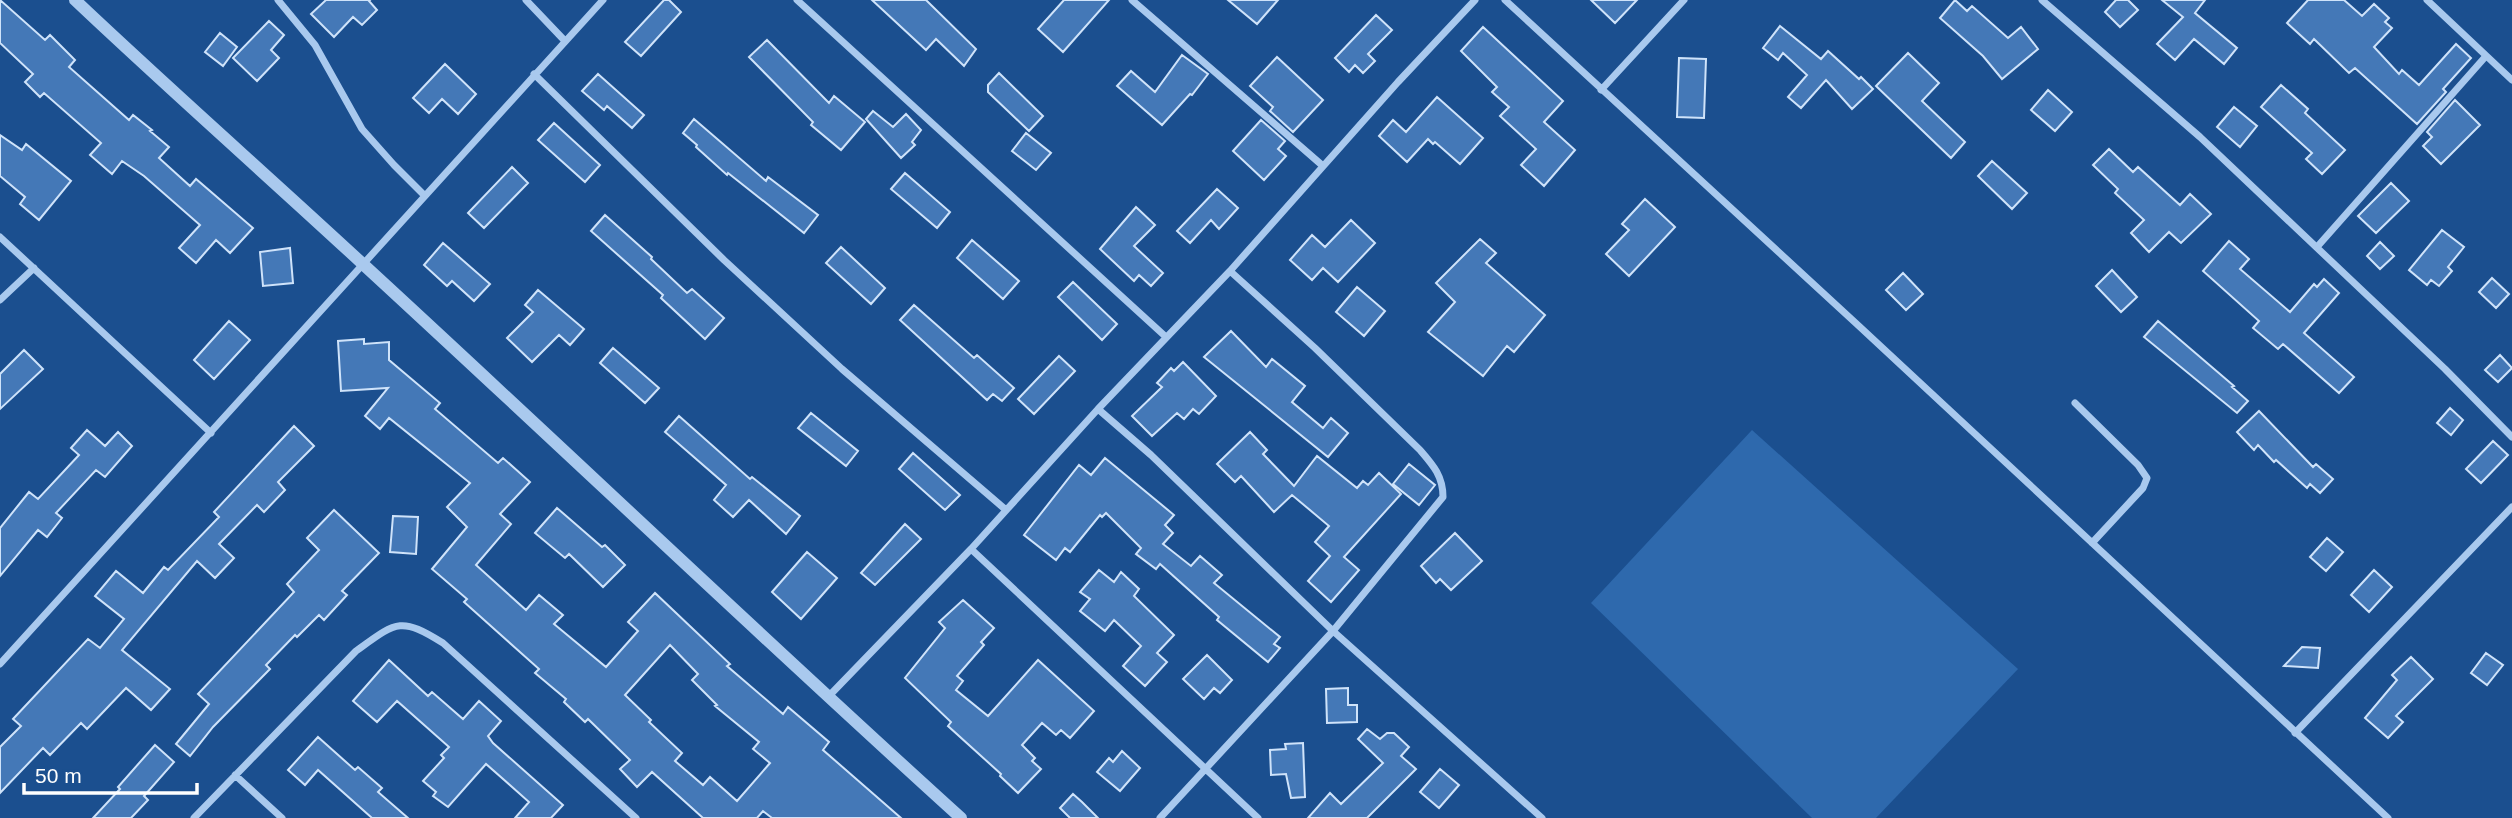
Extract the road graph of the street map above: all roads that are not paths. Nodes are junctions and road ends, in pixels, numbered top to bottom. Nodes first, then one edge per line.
1 (75, 0) edge
2 (278, 0) edge
3 (526, 0) edge
4 (603, 0) edge
5 (797, 0) edge
6 (1132, 0) edge
7 (1475, 0) edge
8 (1505, 0) edge
9 (1684, 0) edge
10 (2042, 0) edge
11 (2427, 0) edge
12 (565, 41) junction
13 (2486, 56) junction
14 (534, 74) junction
15 (2512, 80) edge
16 (1601, 90) junction
17 (1323, 166) junction
18 (424, 195) junction
19 (0, 237) edge
20 (2317, 247) junction
21 (364, 265) junction
22 (33, 268) junction
23 (1230, 271) junction
24 (0, 300) edge
25 (1166, 337) junction
26 (2075, 403) dead end
27 (1098, 409) junction
28 (211, 433) junction
29 (2512, 438) edge
30 (2512, 507) edge
31 (1006, 510) junction
32 (2092, 543) junction
33 (971, 548) junction
34 (1333, 631) junction
35 (0, 664) edge
36 (827, 697) junction
37 (2295, 733) junction
38 (1206, 768) junction
39 (235, 775) junction
40 (194, 818) edge
41 (282, 818) edge
42 (636, 818) edge
43 (961, 818) edge
44 (1160, 818) edge
45 (1258, 818) edge
46 (1542, 818) edge
47 (2388, 818) edge

1 - 21 street
2 - 18 street
3 - 12 street
4 - 12 street
5 - 25 street
6 - 17 street
7 - 17 street
8 - 16 street
9 - 16 street
10 - 20 street
11 - 13 street
12 - 14 street
13 - 15 street
13 - 20 street
14 - 18 street
14 - 31 street
16 - 32 street
17 - 23 street
18 - 21 street
19 - 22 street
20 - 29 street
21 - 28 street
21 - 36 street
22 - 24 street
22 - 28 street
23 - 25 street
23 - 34 street
25 - 27 street
26 - 32 street
27 - 31 street
27 - 34 street
28 - 35 street
30 - 37 street
31 - 33 street
32 - 37 street
33 - 36 street
33 - 38 street
34 - 38 street
34 - 46 street
36 - 43 street
37 - 47 street
38 - 44 street
38 - 45 street
39 - 40 street
39 - 41 street
39 - 42 street

